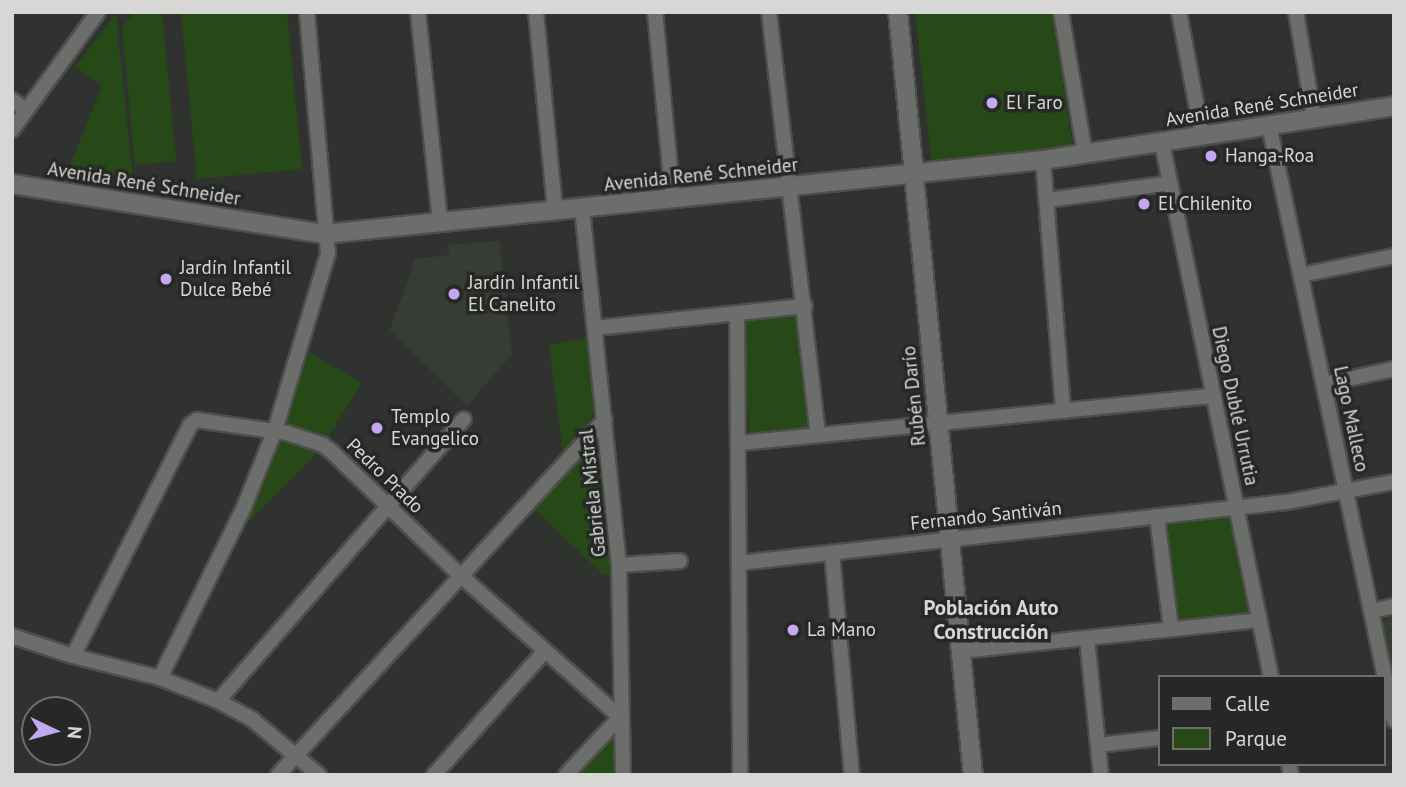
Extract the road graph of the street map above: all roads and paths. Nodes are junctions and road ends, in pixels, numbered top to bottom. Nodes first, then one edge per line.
1 (99, 12) edge
2 (307, 12) edge
3 (418, 12) edge
4 (536, 12) edge
5 (655, 12) edge
6 (769, 12) edge
7 (898, 12) edge
8 (1062, 12) edge
9 (1179, 12) edge
10 (1296, 12) edge
11 (12, 100) edge
12 (1394, 106) edge
13 (26, 110) junction
14 (1314, 118) junction
15 (1269, 125) junction
16 (12, 130) edge
17 (1202, 135) junction
18 (1162, 142) junction
19 (1085, 154) junction
20 (1043, 160) junction
21 (914, 175) junction
22 (1170, 183) junction
23 (12, 184) edge
24 (791, 187) junction
25 (673, 199) junction
26 (1048, 200) junction
27 (582, 208) junction
28 (555, 211) junction
29 (440, 223) junction
30 (326, 234) junction
31 (1394, 256) edge
32 (1301, 275) junction
33 (805, 306) junction
34 (737, 313) junction
35 (595, 328) junction
36 (1394, 369) edge
37 (1324, 384) junction
38 (1214, 396) junction
39 (1063, 411) junction
40 (464, 419) dead end
41 (605, 419) junction
42 (938, 424) junction
43 (275, 430) junction
44 (818, 434) junction
45 (740, 443) junction
46 (1394, 482) edge
47 (1346, 491) junction
48 (1236, 508) junction
49 (389, 509) junction
50 (1157, 516) junction
51 (949, 540) junction
52 (832, 553) junction
53 (680, 561) dead end
54 (739, 563) junction
55 (619, 565) junction
56 (460, 575) junction
57 (1394, 606) edge
58 (1372, 611) junction
59 (1259, 620) junction
60 (1171, 629) junction
61 (12, 636) edge
62 (1087, 638) junction
63 (960, 651) junction
64 (544, 652) junction
65 (73, 656) junction
66 (1271, 675) edge
67 (1385, 675) edge
68 (1385, 675) edge
69 (160, 678) junction
70 (218, 701) junction
71 (620, 717) junction
72 (1394, 720) edge
73 (1158, 738) edge
74 (1098, 745) junction
75 (296, 755) junction
76 (278, 775) edge
77 (319, 775) edge
78 (434, 775) edge
79 (566, 775) edge
80 (622, 775) edge
81 (740, 775) edge
82 (852, 775) edge
83 (973, 775) edge
84 (1101, 775) edge

1 - 13 street
2 - 30 street
3 - 29 street
4 - 28 street
5 - 25 street
6 - 24 street
7 - 21 main road, Rubén Darío
8 - 19 street
9 - 17 street
10 - 14 street
11 - 13 street
12 - 14 main road, Avenida René Schneider
13 - 16 street
14 - 15 main road, Avenida René Schneider
15 - 17 main road, Avenida René Schneider
15 - 32 street, Lago Malleco
17 - 18 main road, Avenida René Schneider
18 - 19 main road, Avenida René Schneider
18 - 22 street, Diego Dublé Urrutia
19 - 20 main road, Avenida René Schneider
20 - 21 main road, Avenida René Schneider
20 - 26 street
21 - 24 main road, Avenida René Schneider
21 - 42 main road, Rubén Darío
22 - 26 street
22 - 38 street, Diego Dublé Urrutia
23 - 30 main road, Avenida René Schneider
24 - 25 main road, Avenida René Schneider
24 - 33 street
25 - 27 main road, Avenida René Schneider
26 - 39 street
27 - 28 main road, Avenida René Schneider
27 - 35 street, Gabriela Mistral
28 - 29 main road, Avenida René Schneider
29 - 30 main road, Avenida René Schneider
30 - 43 street
31 - 32 street
32 - 37 street, Lago Malleco
33 - 34 street
33 - 44 street
34 - 35 street
34 - 45 street
35 - 41 street, Gabriela Mistral
36 - 37 street
37 - 47 street, Lago Malleco
38 - 39 street
38 - 48 street, Diego Dublé Urrutia
39 - 42 street
40 - 49 street
41 - 55 street, Gabriela Mistral
41 - 56 street
42 - 44 street
42 - 51 main road, Rubén Darío
43 - 49 street, Pedro Prado
43 - 65 street, Pedro Prado
43 - 69 street
44 - 45 street
45 - 54 street
46 - 47 street, Fernando Santiván
47 - 48 street, Fernando Santiván
47 - 58 street, Lago Malleco
48 - 50 street, Fernando Santiván
48 - 59 street, Diego Dublé Urrutia
49 - 56 street, Pedro Prado
49 - 70 street
50 - 51 street, Fernando Santiván
50 - 60 street
51 - 52 street, Fernando Santiván
51 - 63 main road, Rubén Darío
52 - 54 street, Fernando Santiván
52 - 82 street
53 - 55 street
54 - 81 street
55 - 71 street, Gabriela Mistral
56 - 64 street, Pedro Prado
56 - 75 street
57 - 58 street
58 - 68 street, Lago Malleco
59 - 60 street
59 - 66 street, Diego Dublé Urrutia
60 - 62 street
61 - 65 street
62 - 63 street
62 - 74 street
63 - 83 main road, Rubén Darío
64 - 71 street, Pedro Prado
64 - 78 street
65 - 69 street
67 - 72 street, Lago Malleco
69 - 70 street
70 - 75 street
71 - 79 street
71 - 80 street, Gabriela Mistral
73 - 74 street
74 - 84 street
75 - 76 street
75 - 77 street

